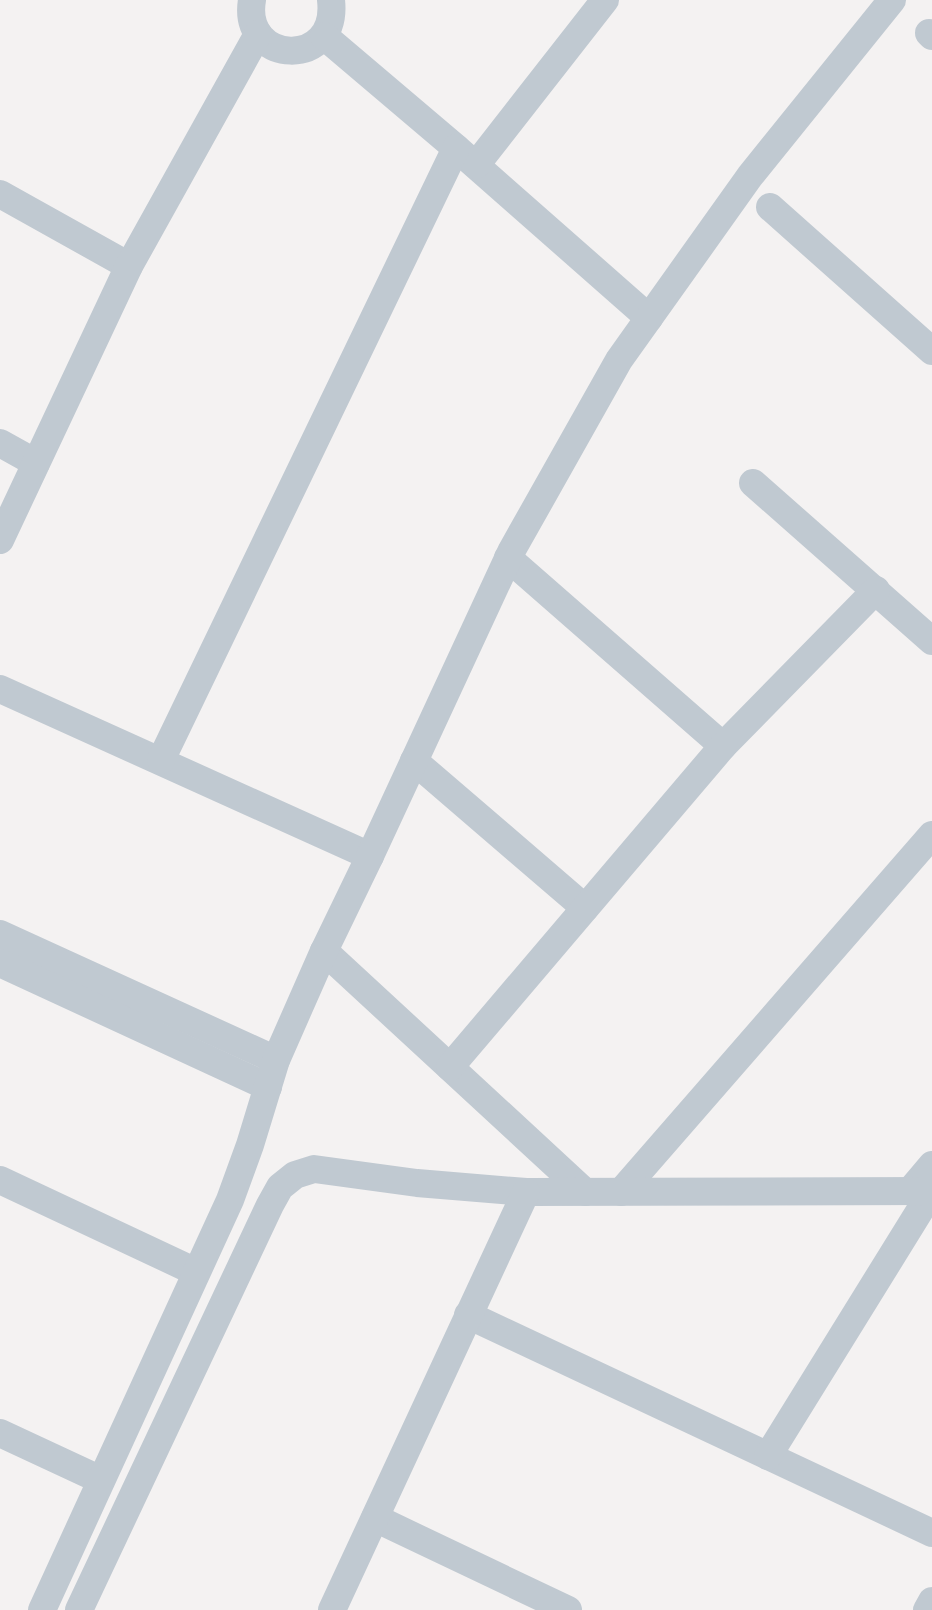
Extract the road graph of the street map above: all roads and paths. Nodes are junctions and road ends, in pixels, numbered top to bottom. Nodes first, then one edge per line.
1 (252, 0) edge
2 (331, 0) edge
3 (605, 0) edge
4 (892, 0) edge
5 (258, 34) junction
6 (324, 36) junction
7 (466, 157) junction
8 (0, 194) edge
9 (770, 207) dead end
10 (129, 266) junction
11 (649, 318) junction
12 (932, 351) edge
13 (0, 443) edge
14 (36, 463) junction
15 (753, 483) dead end
16 (0, 540) edge
17 (508, 558) junction
18 (876, 590) junction
19 (932, 641) edge
20 (0, 689) edge
21 (723, 746) junction
22 (160, 760) junction
23 (414, 761) junction
24 (932, 835) edge
25 (370, 856) junction
26 (585, 908) junction
27 (0, 934) edge
28 (324, 951) junction
29 (0, 963) edge
30 (276, 1060) junction
31 (450, 1067) junction
32 (268, 1087) junction
33 (932, 1165) edge
34 (0, 1180) edge
35 (925, 1191) edge
36 (526, 1192) junction
37 (585, 1192) junction
38 (621, 1192) junction
39 (196, 1272) junction
40 (468, 1315) junction
41 (0, 1433) edge
42 (768, 1456) junction
43 (101, 1480) junction
44 (374, 1518) junction
45 (932, 1533) edge
46 (932, 1601) edge
47 (42, 1610) edge
48 (79, 1610) edge
49 (332, 1610) edge
50 (568, 1610) edge
51 (927, 1610) edge

1 - 5 street
2 - 6 street
3 - 7 street
4 - 11 street
5 - 6 street
5 - 10 street
6 - 7 street
7 - 11 street
7 - 22 street
8 - 10 street
9 - 12 street
10 - 14 street
11 - 17 street
13 - 14 street
14 - 16 street
15 - 18 street
17 - 21 street
17 - 23 street
18 - 19 street
18 - 21 street
20 - 22 street
21 - 26 street
22 - 25 street
23 - 25 street
23 - 26 street
24 - 38 street
25 - 28 street
26 - 31 street
27 - 30 street
28 - 30 street
28 - 31 street
29 - 32 street
30 - 32 street
31 - 37 street
32 - 39 street
33 - 35 street
34 - 39 street
35 - 38 street
35 - 42 street
36 - 37 street
36 - 40 street
36 - 48 street
37 - 38 street
39 - 43 street
40 - 42 street
40 - 44 street
41 - 43 street
42 - 45 street
43 - 47 street
44 - 49 street
44 - 50 street
46 - 51 street

